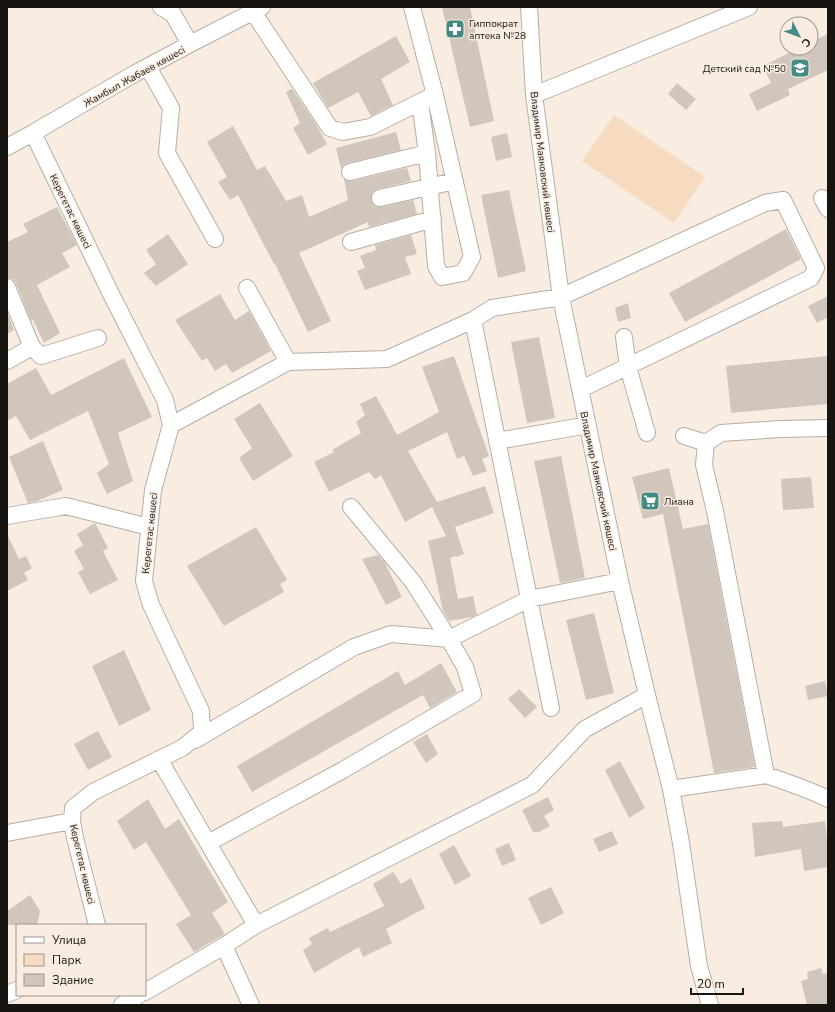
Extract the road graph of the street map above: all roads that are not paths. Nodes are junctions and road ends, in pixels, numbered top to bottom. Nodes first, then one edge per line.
1 (161, 7) edge
2 (412, 7) edge
3 (529, 7) edge
4 (749, 7) edge
5 (258, 10) edge
6 (190, 44) junction
7 (148, 67) junction
8 (435, 94) junction
9 (534, 95) junction
10 (420, 102) junction
11 (33, 133) junction
12 (7, 147) edge
13 (427, 153) junction
14 (350, 172) dead end
15 (455, 181) junction
16 (429, 187) junction
17 (380, 198) dead end
18 (433, 219) junction
19 (215, 239) dead end
20 (351, 242) dead end
21 (7, 287) edge
22 (247, 288) dead end
23 (561, 297) junction
24 (472, 320) junction
25 (624, 337) dead end
26 (98, 338) dead end
27 (32, 347) junction
28 (7, 361) edge
29 (288, 362) junction
30 (628, 366) junction
31 (581, 389) junction
32 (172, 425) junction
33 (588, 425) junction
34 (828, 428) edge
35 (647, 433) dead end
36 (684, 436) dead end
37 (497, 441) junction
38 (706, 443) junction
39 (351, 507) dead end
40 (7, 516) edge
41 (149, 527) junction
42 (620, 581) junction
43 (529, 599) junction
44 (449, 639) junction
45 (647, 695) junction
46 (551, 708) dead end
47 (182, 748) junction
48 (159, 759) junction
49 (766, 775) junction
50 (671, 789) junction
51 (828, 799) edge
52 (72, 821) junction
53 (7, 832) edge
54 (208, 843) junction
55 (97, 924) edge
56 (256, 924) junction
57 (224, 946) junction
58 (146, 991) edge
59 (137, 996) edge
60 (122, 1005) edge
61 (251, 1005) edge
62 (710, 1005) edge

1 - 6 street
2 - 8 street
3 - 9 street, Владимир Маяковский көшесі
4 - 9 street
5 - 6 street, Жамбыл Жабаев көшесі
5 - 10 street
6 - 7 street, Жамбыл Жабаев көшесі
7 - 11 street, Жамбыл Жабаев көшесі
7 - 19 street
8 - 10 street
8 - 15 street
9 - 23 street, Владимир Маяковский көшесі
10 - 13 street
11 - 12 street, Жамбыл Жабаев көшесі
11 - 32 street, Керегетас көшесі
13 - 14 street
13 - 16 street
15 - 16 street
15 - 18 street
16 - 17 street
16 - 18 street
18 - 20 street
21 - 27 street
22 - 29 street
23 - 24 street
23 - 30 street
23 - 31 street, Владимир Маяковский көшесі
24 - 29 street
24 - 37 street
25 - 30 street
26 - 27 street
27 - 28 street
29 - 32 street
30 - 31 street
30 - 35 street
31 - 33 street, Владимир Маяковский көшесі
32 - 41 street, Керегетас көшесі
33 - 37 street
33 - 42 street, Владимир Маяковский көшесі
34 - 38 street
36 - 38 street
37 - 43 street
38 - 49 street
39 - 44 street
40 - 41 street
41 - 47 street, Керегетас көшесі
42 - 43 street
42 - 45 street, Владимир Маяковский көшесі
43 - 44 street
43 - 46 street
44 - 47 street
44 - 54 street
45 - 50 street, Владимир Маяковский көшесі
45 - 56 street
47 - 48 street, Керегетас көшесі
48 - 52 street, Керегетас көшесі
48 - 54 street
49 - 50 street
49 - 51 street
50 - 62 street, Владимир Маяковский көшесі
52 - 53 street
52 - 55 street, Керегетас көшесі
54 - 56 street
56 - 57 street
57 - 58 street
57 - 61 street
59 - 60 street

